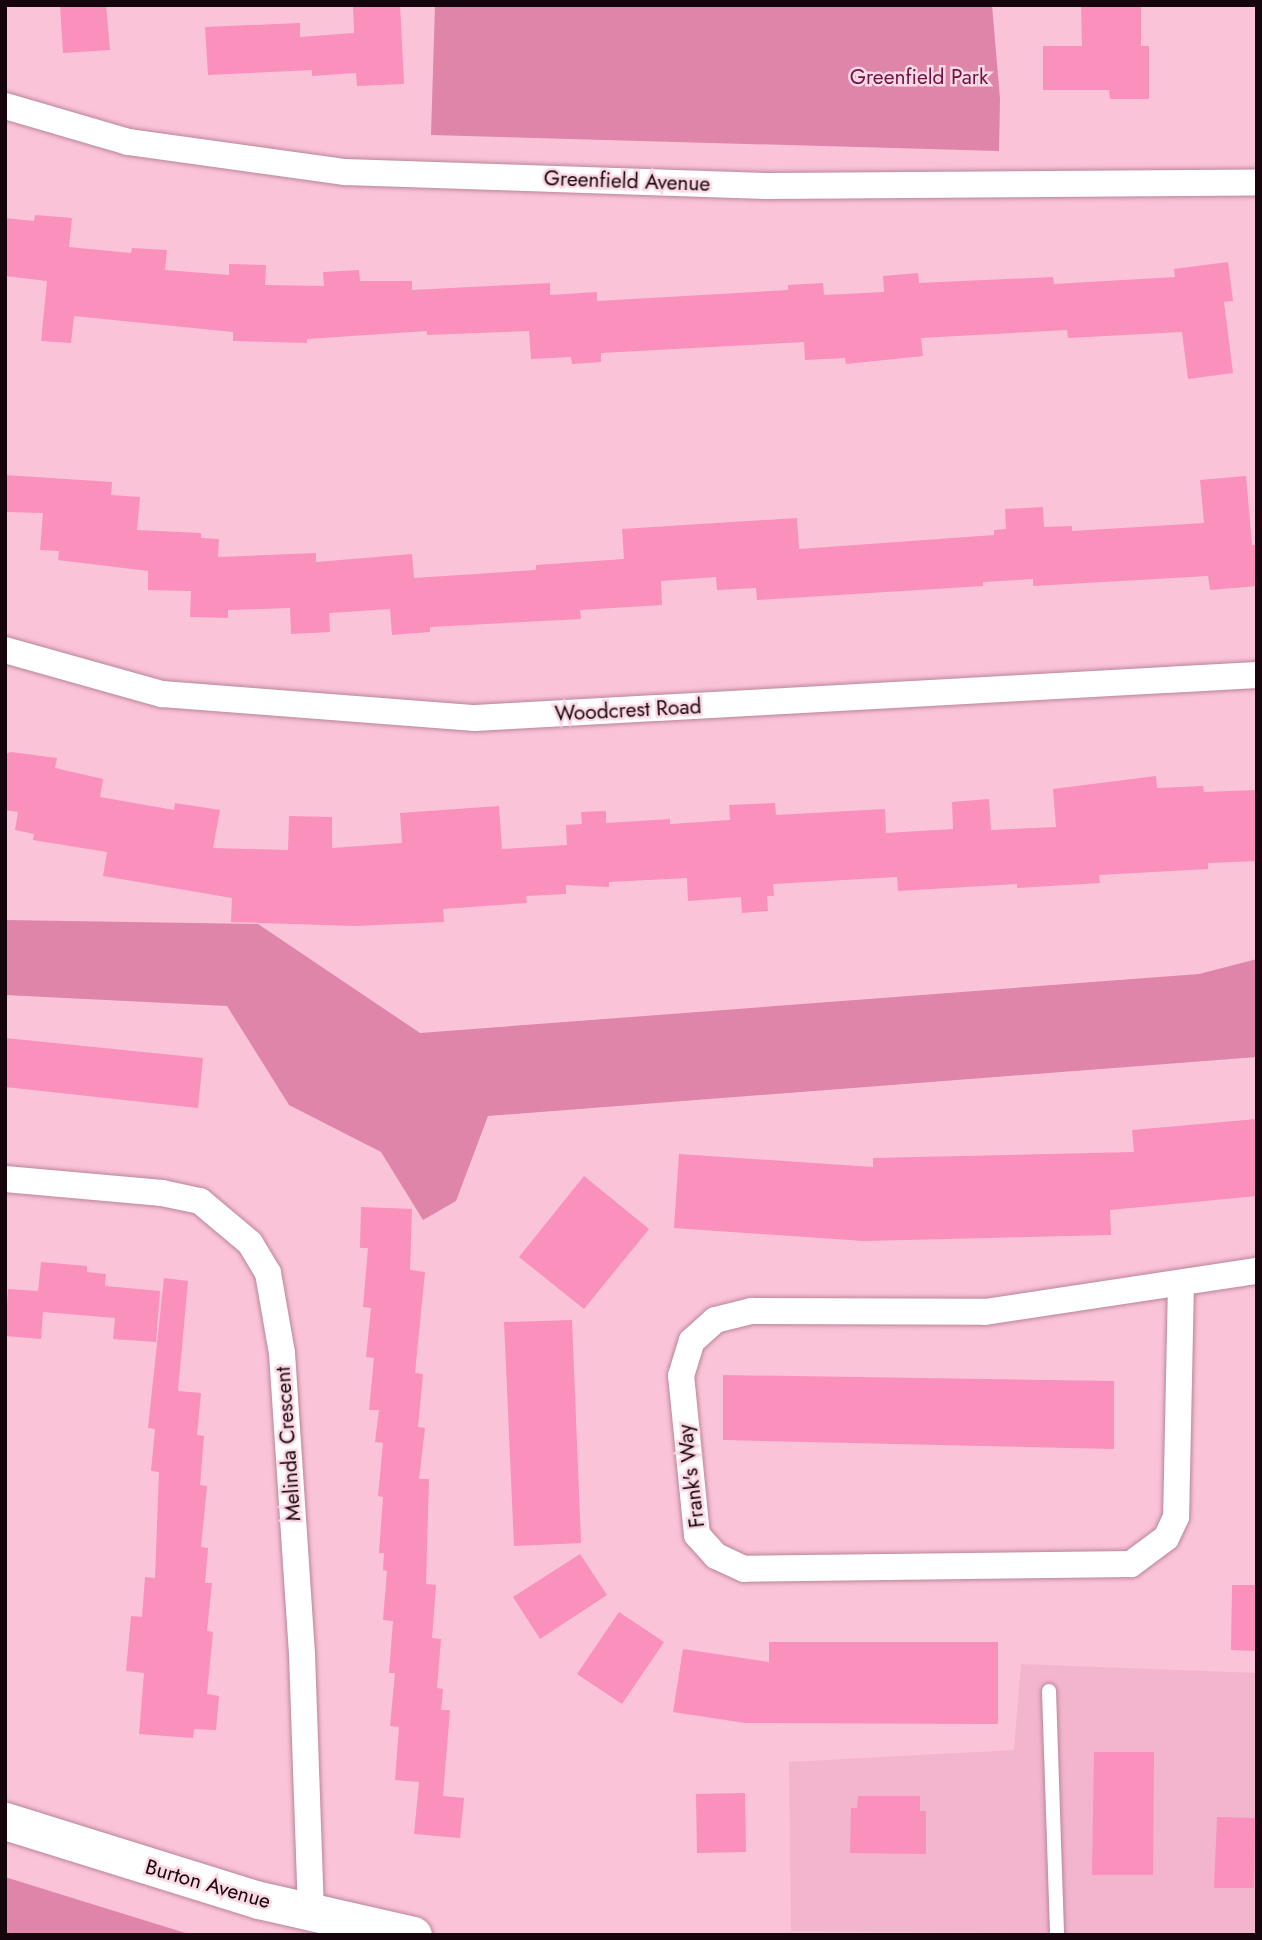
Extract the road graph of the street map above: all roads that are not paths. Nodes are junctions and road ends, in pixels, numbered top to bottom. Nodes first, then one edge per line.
1 (5, 106) edge
2 (1257, 183) edge
3 (5, 650) edge
4 (1257, 675) edge
5 (5, 1179) edge
6 (1257, 1271) edge
7 (1181, 1283) junction
8 (1049, 1691) dead end
9 (5, 1821) edge
10 (311, 1913) junction
11 (413, 1935) edge
12 (1057, 1935) edge

1 - 2 street, Greenfield Avenue
3 - 4 street, Woodcrest Road
5 - 10 street, Melinda Crescent
6 - 7 street, Frank's Way
7 - 7 street, Frank's Way
8 - 12 lane
9 - 10 main road, Burton Avenue
10 - 11 main road, Burton Avenue

